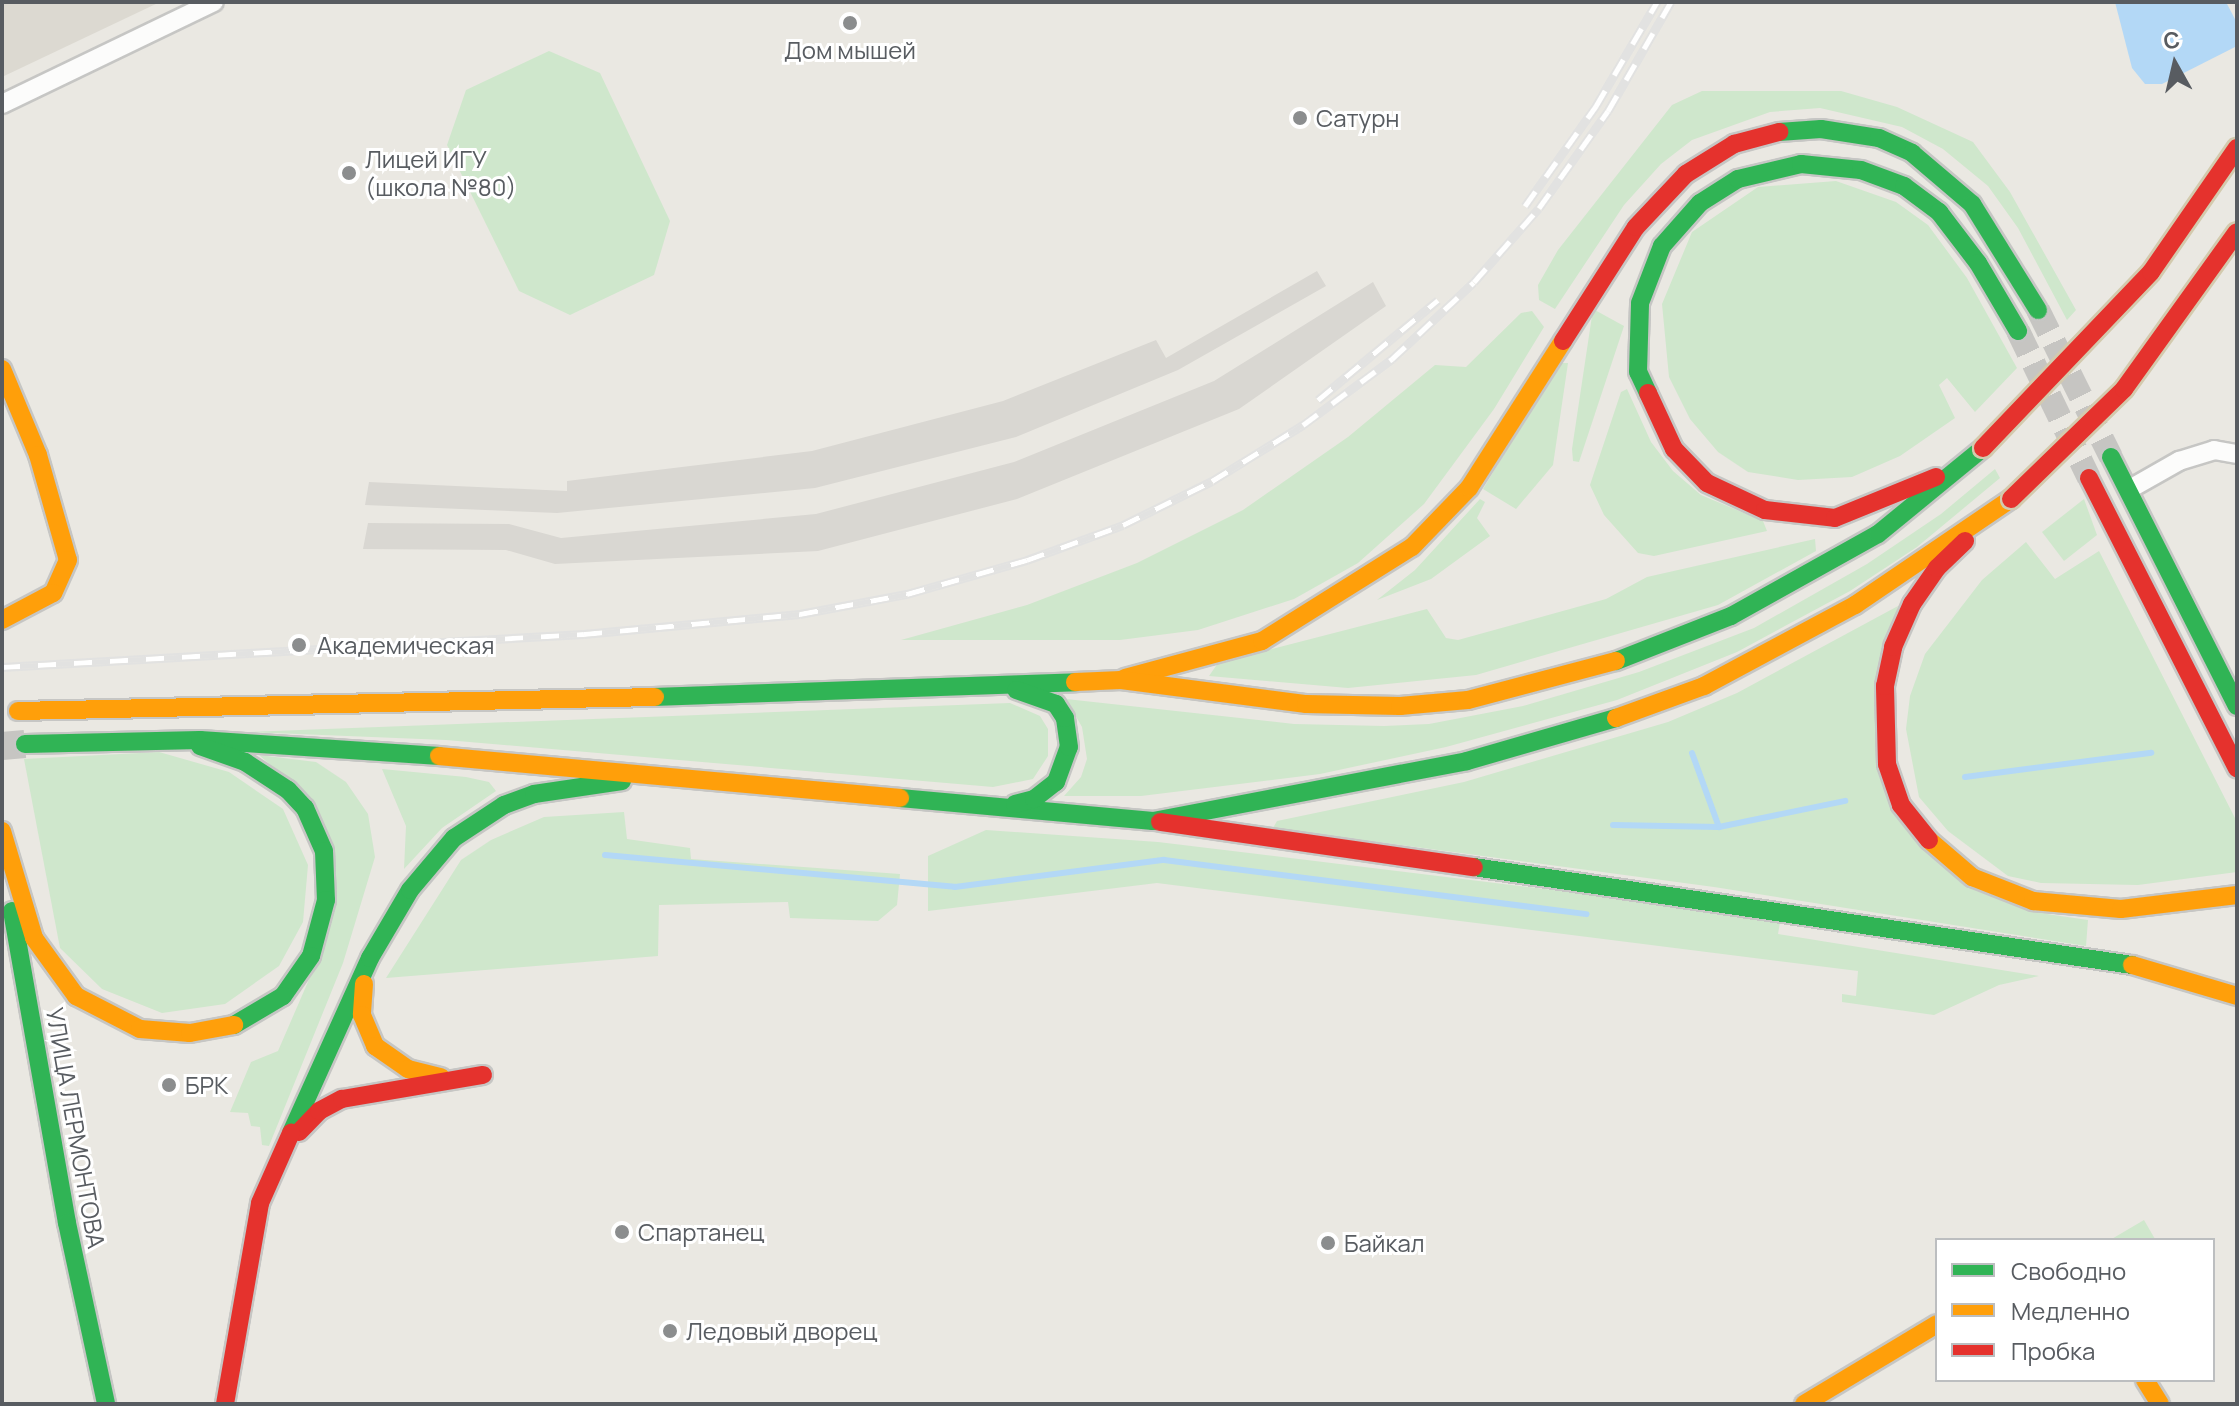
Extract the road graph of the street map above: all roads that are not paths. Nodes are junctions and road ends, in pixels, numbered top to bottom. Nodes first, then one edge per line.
1 (214, 2) edge
2 (2, 104) edge
3 (2237, 148) edge
4 (2237, 232) edge
5 (2038, 310) tunnel mouth
6 (2018, 331) tunnel mouth
7 (2, 369) edge
8 (2237, 454) edge
9 (2111, 457) tunnel mouth
10 (1959, 464) junction
11 (2089, 478) tunnel mouth
12 (2128, 490) junction
13 (1986, 521) junction
14 (2, 620) edge
15 (1121, 680) junction
16 (974, 685) junction
17 (2237, 706) edge
18 (18, 711) dead end
19 (162, 740) junction
20 (25, 744) tunnel mouth
21 (2237, 769) edge
22 (690, 778) junction
23 (1007, 805) junction
24 (1153, 821) junction
25 (2, 831) edge
26 (2, 860) edge
27 (2233, 895) edge
28 (370, 958) junction
29 (2237, 996) edge
30 (280, 1162) junction
31 (1935, 1325) edge
32 (2146, 1382) edge
33 (106, 1404) edge
34 (225, 1404) edge
35 (1804, 1404) edge
36 (2160, 1404) edge

1 - 2 street
3 - 10 main road, bridge
4 - 13 main road, bridge
5 - 15 main road
6 - 10 main road
7 - 14 main road
8 - 12 street
9 - 12 main road
10 - 15 main road
11 - 21 main road
12 - 17 main road
13 - 24 main road
13 - 27 main road
15 - 16 main road
16 - 18 main road
16 - 23 main road
19 - 20 main road
19 - 22 main road
19 - 25 main road
22 - 23 main road
22 - 28 main road
23 - 24 main road
24 - 29 main road
26 - 33 main road, УЛИЦА ЛЕРМОНТОВА
28 - 30 main road
28 - 30 main road
30 - 34 main road
31 - 35 main road
32 - 36 main road

